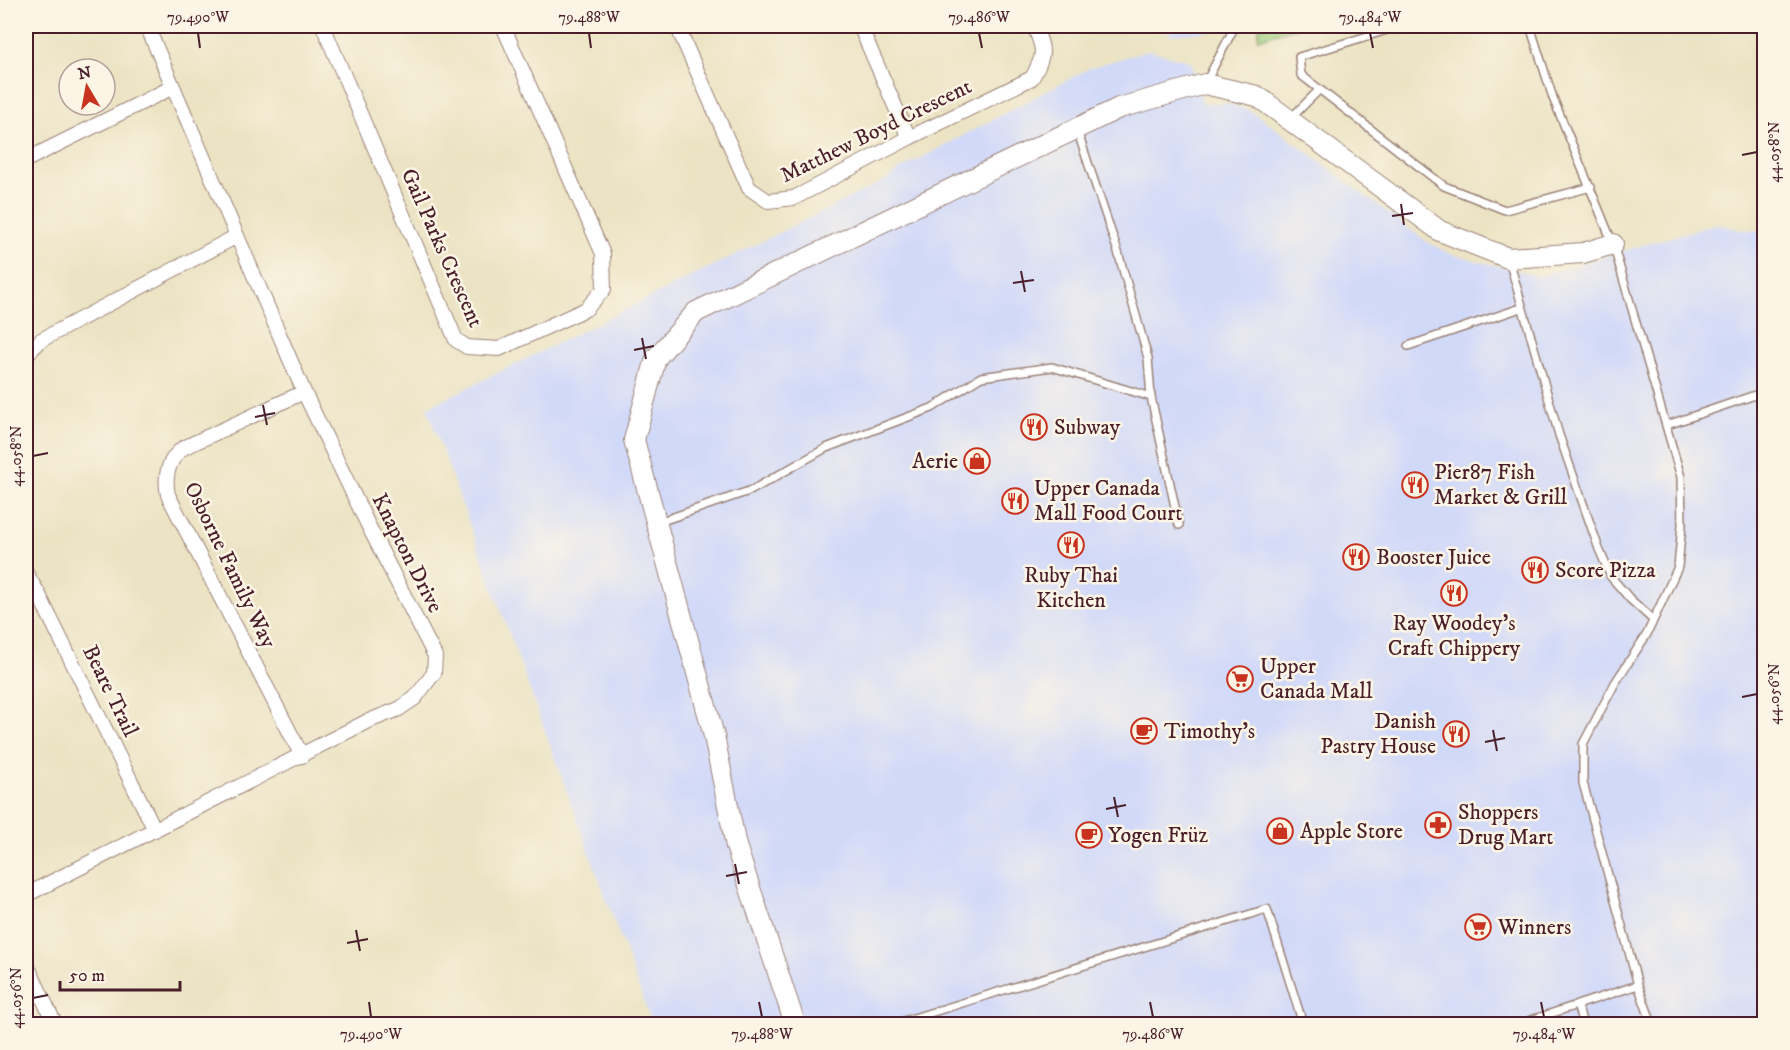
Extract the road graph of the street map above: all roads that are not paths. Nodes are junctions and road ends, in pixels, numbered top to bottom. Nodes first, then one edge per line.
1 (147, 26) edge
2 (323, 26) edge
3 (503, 26) edge
4 (677, 26) edge
5 (860, 26) edge
6 (1034, 26) edge
7 (1235, 26) edge
8 (1400, 26) edge
9 (1530, 26) edge
10 (1205, 84) junction
11 (173, 87) junction
12 (1319, 90) junction
13 (1289, 119) junction
14 (1077, 128) junction
15 (909, 138) junction
16 (26, 160) edge
17 (1591, 187) junction
18 (237, 236) junction
19 (1613, 244) junction
20 (1508, 258) junction
21 (1521, 308) junction
22 (1408, 346) dead end
23 (26, 355) edge
24 (304, 392) junction
25 (1764, 392) edge
26 (1151, 397) junction
27 (1667, 425) junction
28 (657, 522) junction
29 (1179, 525) dead end
30 (26, 573) edge
31 (1653, 620) junction
32 (302, 756) junction
33 (155, 830) junction
34 (26, 895) edge
35 (26, 963) edge
36 (1638, 985) junction
37 (1577, 1005) junction
38 (55, 1024) edge
39 (795, 1024) edge
40 (894, 1024) edge
41 (1302, 1024) edge
42 (1519, 1024) edge
43 (1583, 1024) edge
44 (1652, 1024) edge

1 - 11 street, Knapton Drive
2 - 3 street, Gail Parks Crescent
4 - 15 street, Matthew Boyd Crescent
5 - 15 street
6 - 15 street, Matthew Boyd Crescent
7 - 10 lane
8 - 12 lane
9 - 17 lane
10 - 13 street
10 - 14 street
11 - 16 street
11 - 18 street, Knapton Drive
12 - 13 lane
12 - 17 lane
13 - 20 street
14 - 26 lane
14 - 28 street
17 - 19 lane
18 - 23 street
18 - 24 street, Knapton Drive
19 - 20 street
19 - 27 lane
20 - 21 lane
21 - 22 lane
21 - 31 lane
24 - 32 street, Knapton Drive
24 - 32 street, Osborne Family Way
25 - 27 lane
26 - 28 lane
26 - 29 lane
27 - 31 lane
28 - 39 street
30 - 33 street, Beare Trail
31 - 36 lane
32 - 33 street, Knapton Drive
33 - 34 street, Knapton Drive
35 - 38 street
36 - 37 lane
36 - 44 lane
37 - 42 lane
37 - 43 lane
40 - 41 lane

